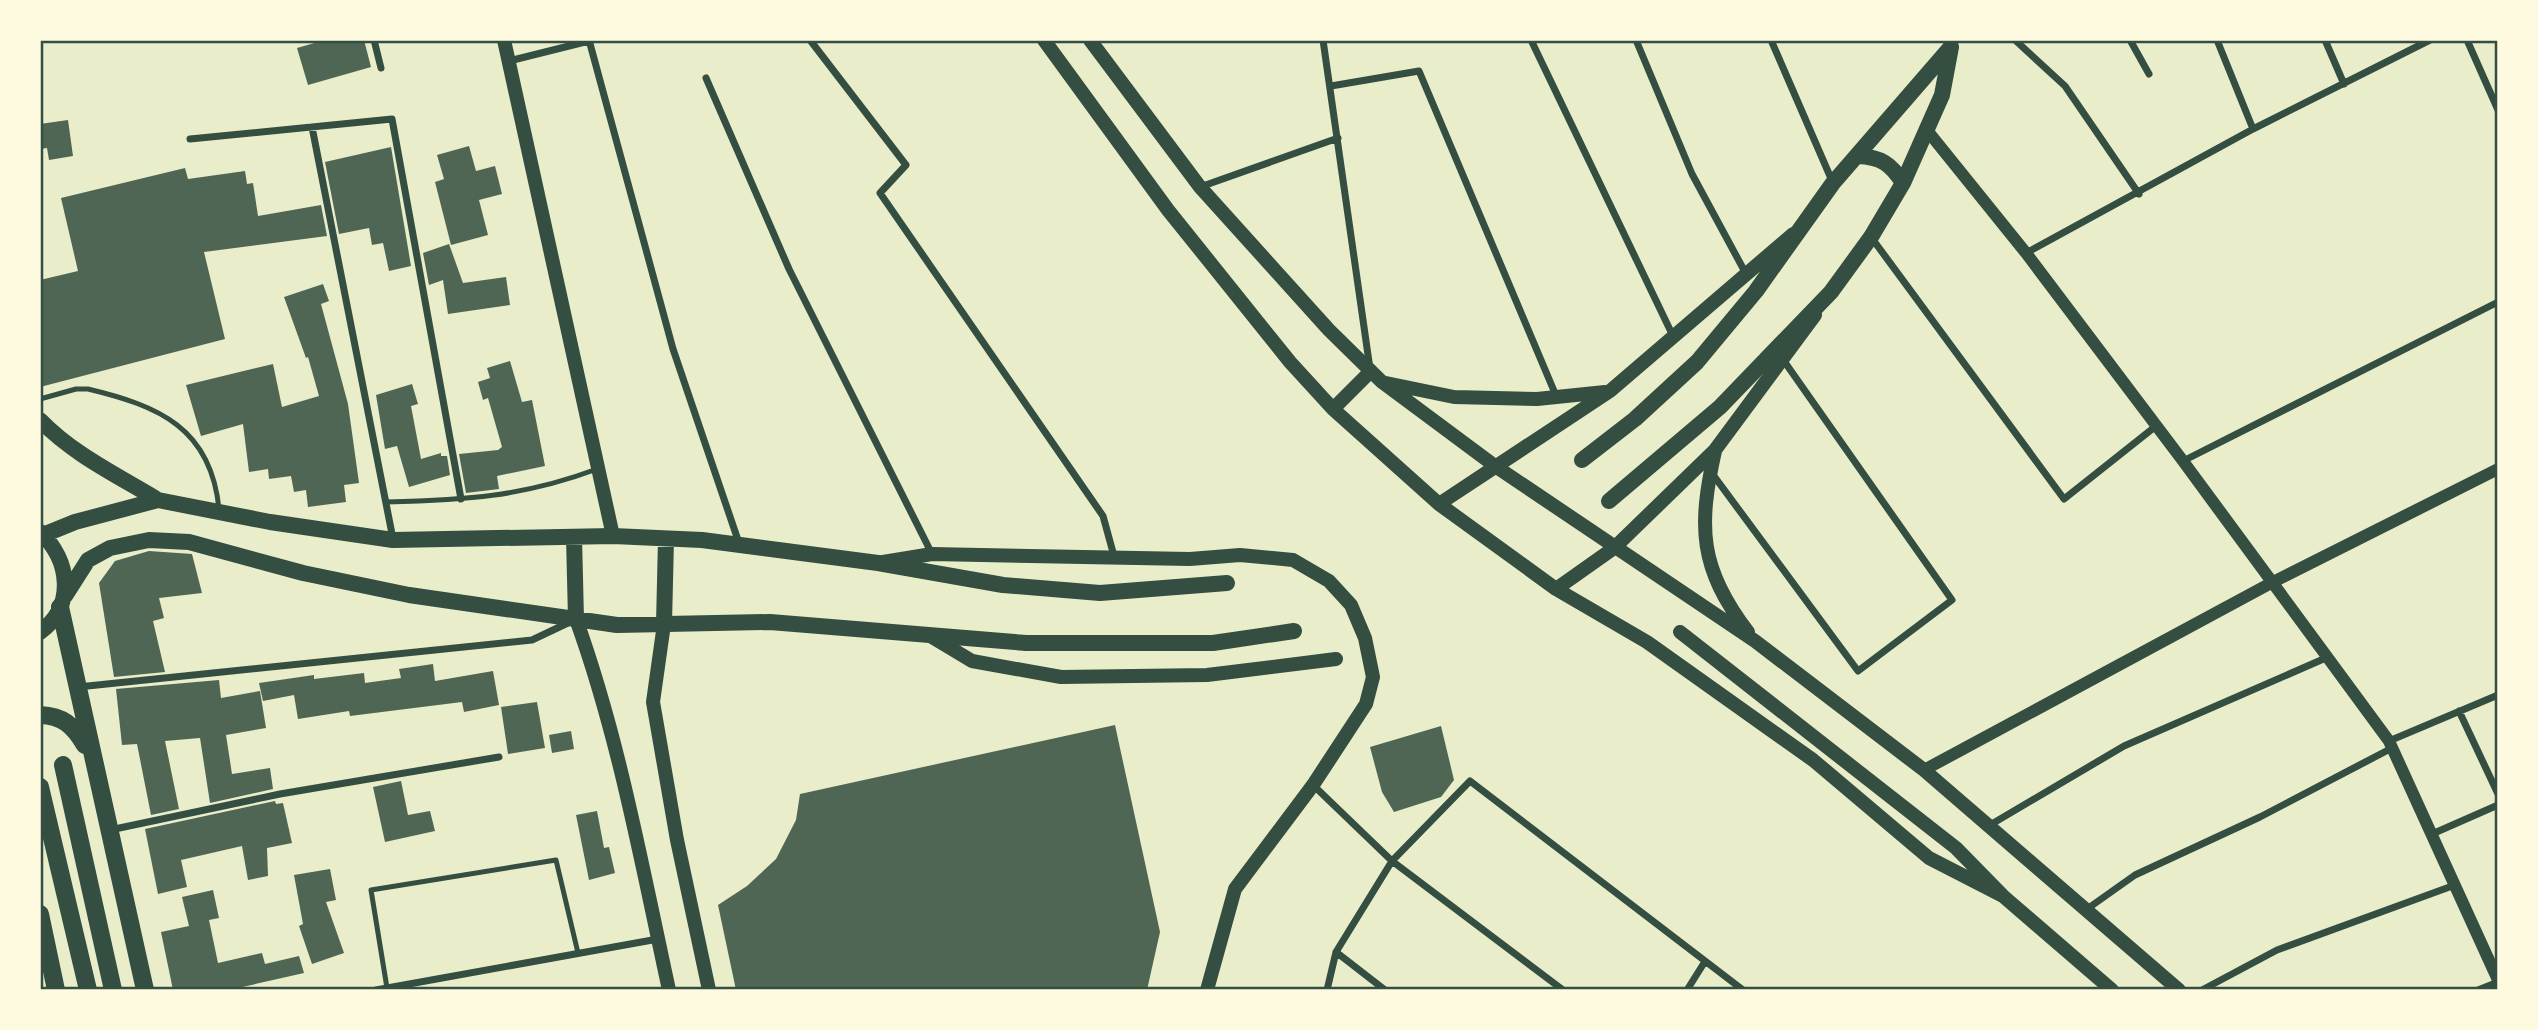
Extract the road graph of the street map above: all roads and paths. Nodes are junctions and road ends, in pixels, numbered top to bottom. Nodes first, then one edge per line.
1 (374, 40) edge
2 (505, 40) edge
3 (810, 40) edge
4 (1044, 40) edge
5 (1090, 40) edge
6 (1323, 40) edge
7 (1531, 40) edge
8 (1636, 40) edge
9 (1771, 40) edge
10 (2015, 40) edge
11 (2130, 40) edge
12 (2217, 40) edge
13 (2325, 40) edge
14 (2430, 40) edge
15 (2467, 40) edge
16 (589, 41) edge
17 (1949, 43) edge
18 (509, 61) junction
19 (380, 68) dead end
20 (2149, 74) dead end
21 (706, 78) dead end
22 (2344, 84) junction
23 (1331, 86) junction
24 (2498, 110) edge
25 (312, 127) junction
26 (1926, 129) junction
27 (2253, 129) junction
28 (1338, 138) junction
29 (190, 139) dead end
30 (1858, 156) junction
31 (1833, 183) junction
32 (1903, 183) junction
33 (1200, 187) junction
34 (2139, 194) junction
35 (1797, 231) junction
36 (1871, 237) junction
37 (2026, 253) junction
38 (1745, 272) junction
39 (1831, 292) junction
40 (2498, 302) edge
41 (1674, 337) junction
42 (1784, 361) junction
43 (1371, 371) junction
44 (1381, 382) junction
45 (54, 384) dead end
46 (1610, 391) junction
47 (57, 394) junction
48 (1558, 398) junction
49 (40, 399) edge
50 (1333, 409) junction
51 (40, 420) edge
52 (2156, 426) junction
53 (1715, 450) junction
54 (1582, 460) dead end
55 (2183, 461) junction
56 (1495, 466) junction
57 (600, 468) junction
58 (2498, 469) edge
59 (1710, 472) junction
60 (461, 499) junction
61 (158, 500) junction
62 (1609, 501) dead end
63 (386, 502) junction
64 (1438, 504) junction
65 (219, 512) junction
66 (42, 533) edge
67 (613, 536) junction
68 (574, 537) junction
69 (666, 539) junction
70 (393, 540) junction
71 (741, 547) junction
72 (1614, 548) junction
73 (932, 554) junction
74 (1114, 556) junction
75 (878, 563) junction
76 (2273, 582) junction
77 (1227, 583) dead end
78 (1556, 589) junction
79 (62, 602) junction
80 (576, 619) junction
81 (664, 624) junction
82 (1294, 631) dead end
83 (40, 632) edge
84 (1680, 632) dead end
85 (926, 634) junction
86 (1755, 642) junction
87 (2328, 657) junction
88 (1336, 659) dead end
89 (77, 687) junction
90 (2498, 695) edge
91 (2459, 711) junction
92 (40, 715) edge
93 (2391, 744) junction
94 (499, 757) dead end
95 (94, 760) junction
96 (63, 765) dead end
97 (1924, 770) junction
98 (1313, 785) junction
99 (40, 787) edge
100 (2498, 794) edge
101 (2498, 805) edge
102 (1990, 825) junction
103 (109, 830) junction
104 (2432, 834) junction
105 (1392, 861) junction
106 (2455, 885) junction
107 (2003, 896) junction
108 (2087, 909) junction
109 (40, 914) edge
110 (658, 939) junction
111 (44, 949) edge
112 (1336, 952) junction
113 (578, 953) junction
114 (2495, 962) edge
115 (1704, 963) junction
116 (2498, 981) edge
117 (387, 988) junction
118 (56, 990) edge
119 (88, 990) edge
120 (113, 990) edge
121 (145, 990) edge
122 (376, 990) edge
123 (669, 990) edge
124 (709, 990) edge
125 (1208, 990) edge
126 (1327, 990) edge
127 (1385, 990) edge
128 (1563, 990) edge
129 (1687, 990) edge
130 (1743, 990) edge
131 (2112, 990) edge
132 (2179, 990) edge
133 (2202, 990) edge
134 (2478, 990) edge

1 - 19 street
2 - 18 main road
3 - 74 street
4 - 50 main road
5 - 33 main road
6 - 23 street
7 - 41 street
8 - 38 street
9 - 31 street
10 - 34 street
11 - 20 street
12 - 27 street
13 - 22 street
14 - 22 street
15 - 24 street
16 - 18 street
16 - 71 street
17 - 26 main road
17 - 30 main road
18 - 57 main road
21 - 73 street
22 - 27 street
23 - 28 street
23 - 48 street
25 - 29 street
25 - 60 street
25 - 63 street
26 - 32 main road
26 - 37 street
27 - 34 street
28 - 33 street
28 - 43 street
30 - 31 main road
30 - 32 main road
31 - 35 main road
32 - 36 main road
33 - 43 main road
34 - 37 street
35 - 38 main road
35 - 54 main road
36 - 39 main road
36 - 52 street
37 - 52 street
38 - 41 main road
39 - 42 main road
39 - 62 main road
40 - 55 street
41 - 46 main road
42 - 53 main road
42 - 59 street
43 - 44 main road
43 - 50 main road
44 - 48 main road
44 - 56 main road
45 - 47 lane
46 - 48 main road
46 - 56 main road
47 - 49 lane
47 - 65 lane
50 - 64 main road
51 - 61 main road
52 - 55 street
53 - 59 main road
53 - 72 main road
55 - 76 street
56 - 64 main road
56 - 72 main road
57 - 60 lane
57 - 67 main road
58 - 76 street
59 - 86 main road
60 - 63 lane
61 - 65 main road
61 - 66 main road
63 - 70 street
64 - 78 main road
65 - 70 main road
66 - 79 main road
67 - 68 main road
67 - 69 main road
68 - 70 main road
68 - 80 main road
69 - 71 main road
69 - 81 main road
71 - 75 main road
72 - 78 main road
72 - 86 main road
73 - 74 main road
73 - 75 main road
74 - 98 main road
75 - 77 main road
76 - 87 street
76 - 97 street
78 - 107 main road
79 - 80 main road
79 - 83 main road
79 - 89 highway
80 - 81 main road
80 - 89 street
80 - 110 main road
81 - 85 main road
81 - 124 main road
82 - 85 main road
84 - 107 main road
85 - 88 main road
86 - 97 main road
87 - 93 street
87 - 102 street
89 - 95 highway
90 - 91 street
91 - 93 street
91 - 100 street
92 - 95 highway
93 - 104 street
93 - 108 street
94 - 103 street
95 - 103 highway
96 - 120 highway
97 - 102 main road
98 - 105 street
98 - 125 main road
99 - 119 highway
101 - 104 street
102 - 108 main road
103 - 121 highway
104 - 106 street
105 - 112 street
105 - 115 street
105 - 128 street
106 - 114 street
106 - 133 street
107 - 131 main road
108 - 132 main road
109 - 111 highway
110 - 113 street
110 - 123 main road
111 - 118 highway
112 - 126 street
112 - 127 street
113 - 117 street
113 - 117 lane
114 - 116 street
115 - 129 street
115 - 130 street
116 - 134 street
117 - 122 street

